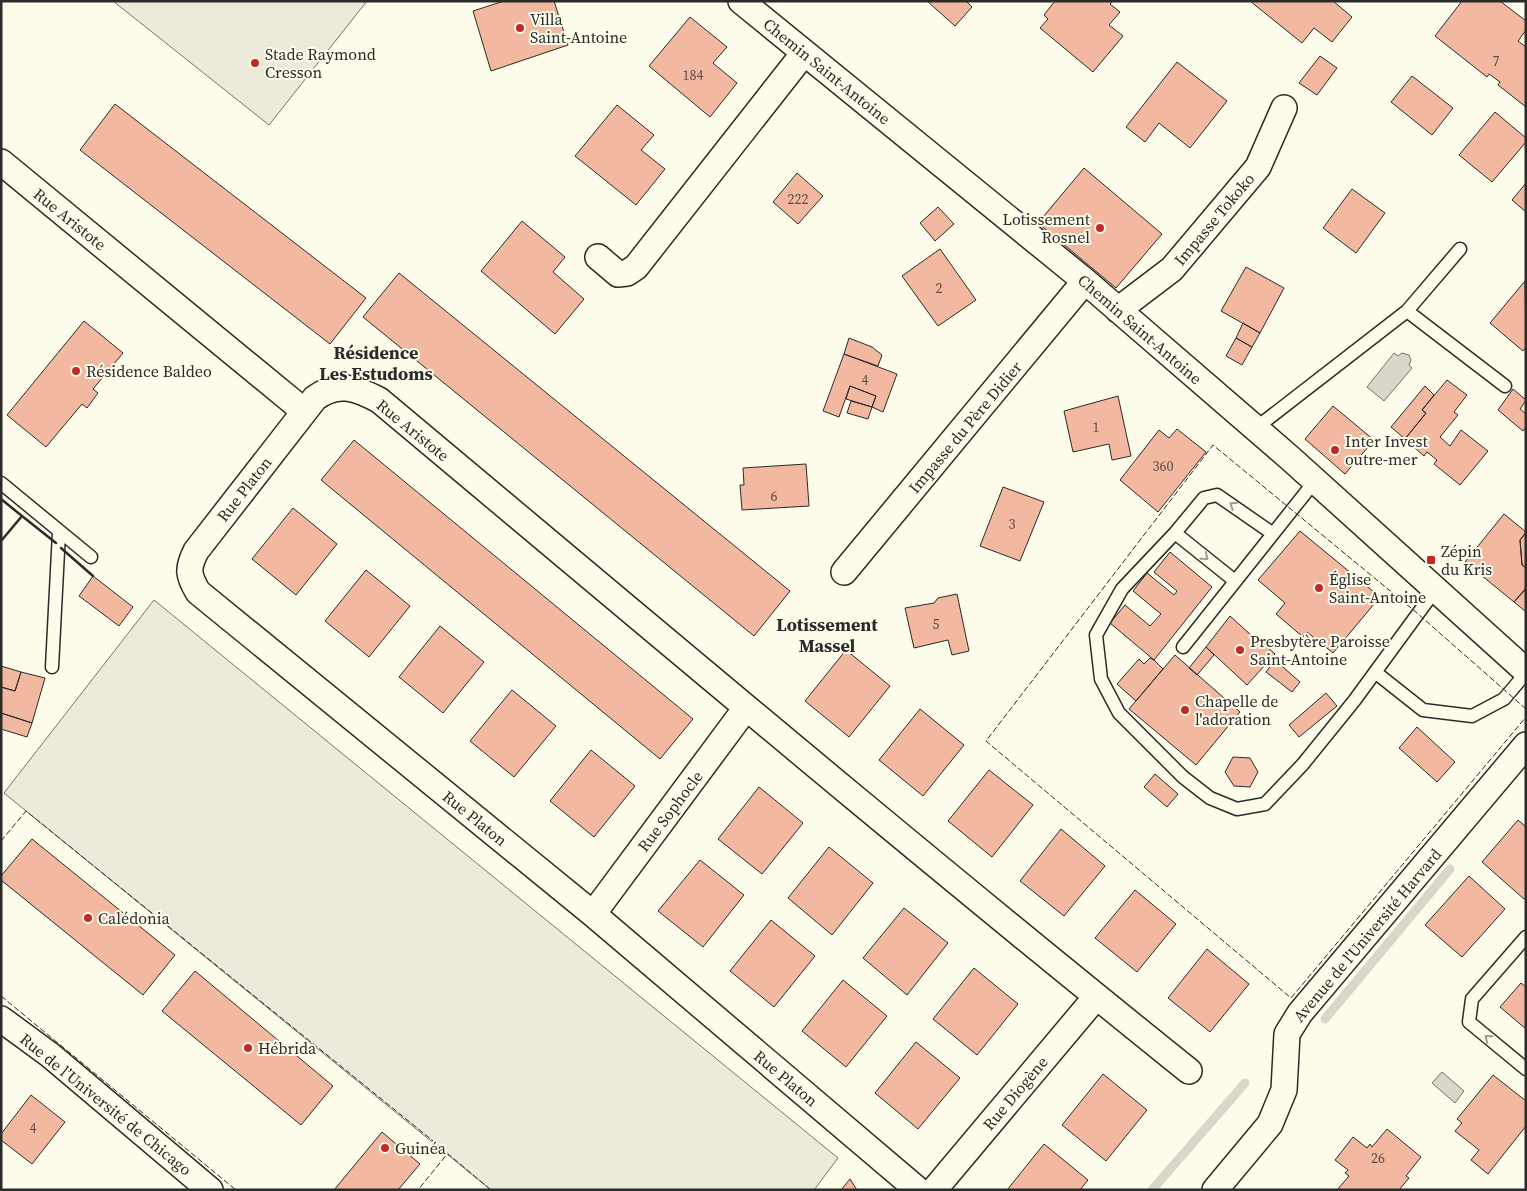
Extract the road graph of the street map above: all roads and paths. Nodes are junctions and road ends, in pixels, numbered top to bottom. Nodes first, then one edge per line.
1 (741, 1) edge
2 (804, 53) junction
3 (1284, 108) dead end
4 (1, 162) edge
5 (1460, 249) dead end
6 (598, 257) dead end
7 (1085, 281) junction
8 (1118, 310) junction
9 (1406, 311) junction
10 (1505, 386) dead end
11 (304, 411) junction
12 (1256, 428) junction
13 (1315, 481) junction
14 (1, 483) edge
15 (60, 532) junction
16 (1175, 533) junction
17 (1272, 534) junction
18 (91, 557) dead end
19 (844, 572) dead end
20 (1234, 581) junction
21 (1436, 589) junction
22 (1183, 646) dead end
23 (52, 667) dead end
24 (1374, 672) junction
25 (1526, 672) edge
26 (746, 708) junction
27 (1526, 746) edge
28 (593, 914) junction
29 (1526, 937) edge
30 (1096, 997) junction
31 (1, 1019) edge
32 (1526, 1069) edge
33 (1189, 1071) dead end
34 (210, 1190) edge
35 (918, 1190) edge
36 (934, 1190) edge
37 (1215, 1190) edge

1 - 2 street, Chemin Saint-Antoine
2 - 6 street
2 - 7 street, Chemin Saint-Antoine
3 - 8 street, Impasse Tokoko
4 - 11 street, Rue Aristote
5 - 9 lane
7 - 8 street, Chemin Saint-Antoine
7 - 19 street, Impasse du Père Didier
8 - 12 street, Chemin Saint-Antoine
9 - 10 lane
9 - 12 lane
11 - 26 street, Rue Aristote
11 - 28 street, Rue Platon
12 - 13 street, Chemin Saint-Antoine
13 - 17 lane
13 - 21 street, Chemin Saint-Antoine
14 - 15 lane
15 - 18 lane
15 - 23 lane
17 -> 16 lane
16 -> 20 lane
16 - 24 lane
17 - 20 lane
20 - 22 lane
21 - 24 lane
21 - 25 street, Chemin Saint-Antoine
24 - 25 lane
26 - 28 street, Rue Sophocle
26 - 30 street
27 - 37 street, Avenue de l'Université Harvard
28 - 35 street, Rue Platon
32 -> 29 lane
30 - 33 street
30 - 36 street, Rue Diogène
31 - 34 street, Rue de l’Université de Chicago

